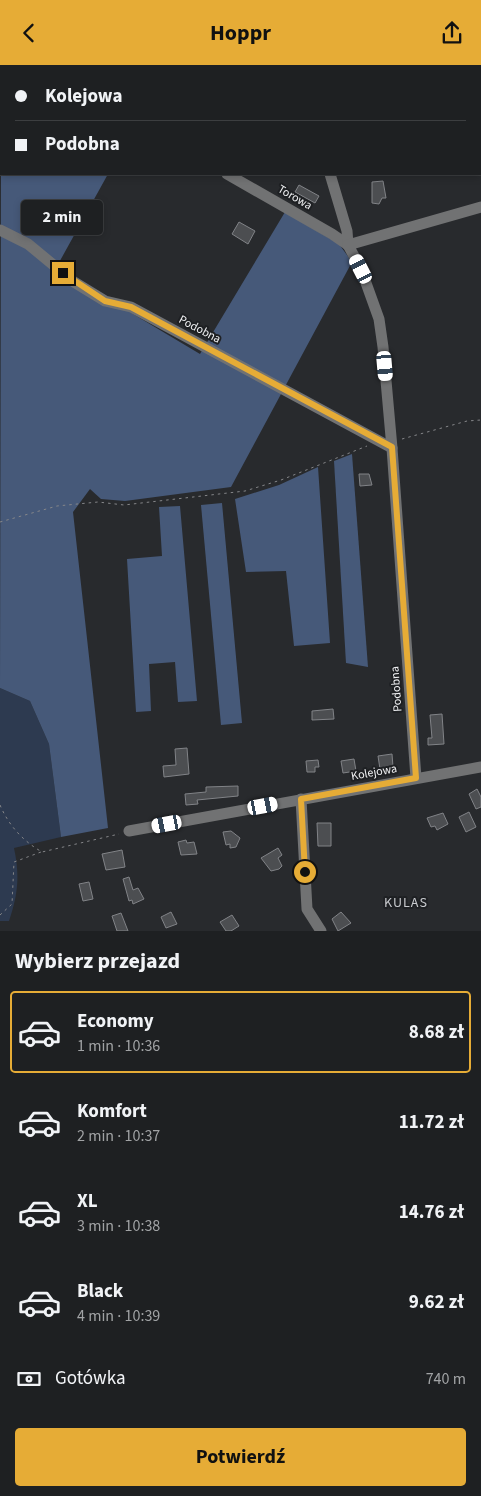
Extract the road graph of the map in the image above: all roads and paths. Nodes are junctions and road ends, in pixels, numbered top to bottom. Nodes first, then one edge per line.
1 (229, 175) edge
2 (330, 175) edge
3 (481, 207) edge
4 (0, 230) edge
5 (348, 245) junction
6 (481, 420) edge
7 (389, 444) junction
8 (0, 522) edge
9 (481, 767) edge
10 (416, 778) junction
11 (301, 799) junction
12 (0, 805) edge
13 (129, 831) joint
14 (42, 852) junction
15 (0, 915) edge
16 (321, 931) edge

1 - 5 street, Torowa
2 - 5 street
3 - 5 street
4 - 7 street, Podobna
5 - 7 street, Podobna
6 - 7 path
7 - 8 path
7 - 10 street, Podobna
9 - 10 street, Kolejowa
10 - 11 street, Kolejowa
11 - 13 street, Kolejowa
11 - 16 street
12 - 14 path
13 - 14 path
14 - 15 path

